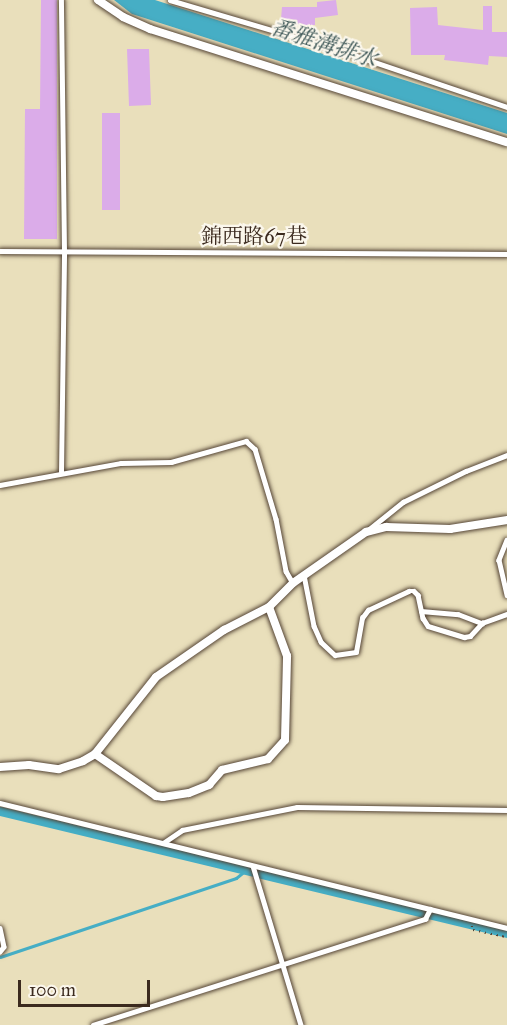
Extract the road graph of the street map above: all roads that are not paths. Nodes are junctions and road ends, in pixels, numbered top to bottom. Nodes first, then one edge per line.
1 (61, 0) edge
2 (98, 0) edge
3 (171, 0) edge
4 (507, 106) edge
5 (507, 142) edge
6 (0, 251) edge
7 (64, 252) junction
8 (507, 254) edge
9 (507, 455) edge
10 (61, 472) junction
11 (0, 485) edge
12 (507, 520) edge
13 (366, 532) junction
14 (507, 540) edge
15 (304, 575) junction
16 (293, 583) junction
17 (507, 595) edge
18 (269, 608) junction
19 (421, 611) junction
20 (507, 614) edge
21 (482, 623) junction
22 (95, 754) junction
23 (0, 767) edge
24 (0, 803) edge
25 (507, 810) edge
26 (163, 843) junction
27 (253, 866) junction
28 (430, 909) junction
29 (0, 928) edge
30 (507, 928) edge
31 (0, 952) edge
32 (282, 966) junction
33 (93, 1025) edge
34 (301, 1025) edge

1 - 7 lane
2 - 5 street
3 - 4 lane
6 - 7 lane, 錦西路67巷
7 - 8 lane, 錦西路67巷
7 - 10 lane
9 - 13 lane
10 - 11 lane
10 - 16 lane
12 - 13 street
13 - 15 street
14 - 17 lane
15 - 16 street
15 - 19 lane
16 - 18 street
18 - 22 street
18 - 22 street
19 - 21 lane
19 - 21 lane
20 - 21 lane
22 - 23 street
24 - 26 lane
25 - 26 lane
26 - 27 lane
27 - 28 lane
27 - 32 lane
28 - 30 lane
28 - 32 lane
29 - 31 lane
32 - 33 lane
32 - 34 lane

